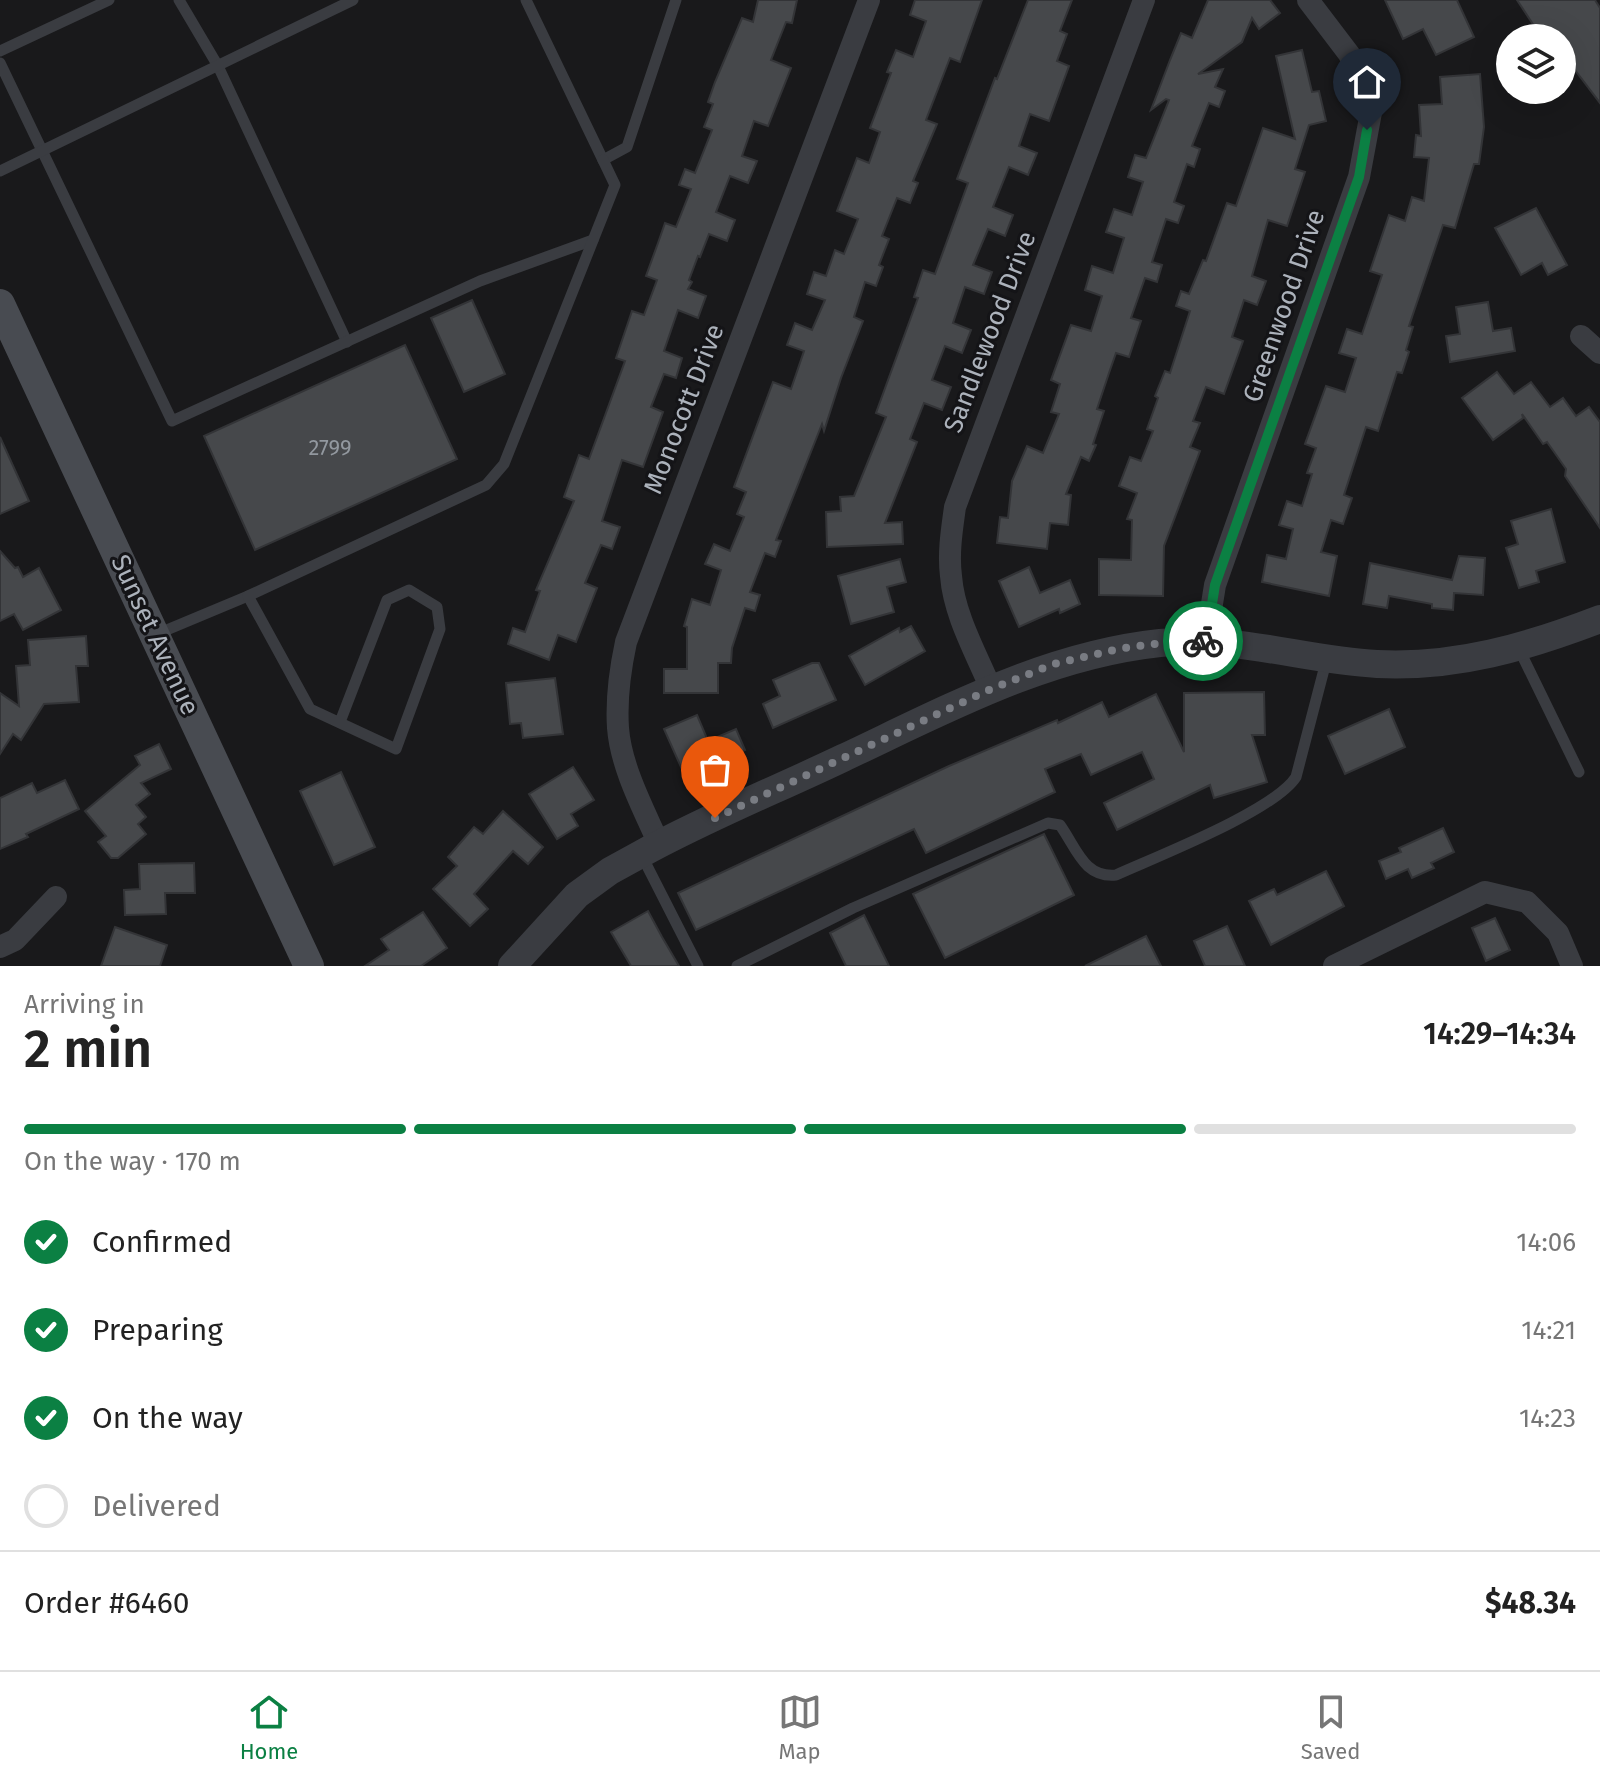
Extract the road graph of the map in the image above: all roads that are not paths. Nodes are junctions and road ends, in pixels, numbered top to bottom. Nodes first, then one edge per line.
1 (109, 0) edge
2 (179, 0) edge
3 (353, 0) edge
4 (526, 0) edge
5 (676, 0) edge
6 (869, 0) edge
7 (1144, 0) edge
8 (1308, 0) edge
9 (0, 51) edge
10 (0, 63) edge
11 (218, 66) junction
12 (43, 151) junction
13 (603, 160) junction
14 (0, 171) edge
15 (593, 240) junction
16 (0, 304) edge
17 (1581, 336) dead end
18 (347, 342) junction
19 (1600, 353) edge
20 (248, 596) junction
21 (1600, 619) edge
22 (155, 635) junction
23 (1206, 641) junction
24 (1519, 648) junction
25 (1327, 657) junction
26 (991, 689) junction
27 (340, 722) junction
28 (1579, 772) dead end
29 (650, 849) junction
30 (56, 897) dead end
31 (0, 947) edge
32 (309, 966) edge
33 (512, 966) edge
34 (698, 966) edge
35 (737, 966) edge
36 (1334, 966) edge
37 (1572, 966) edge

1 - 9 lane
2 - 11 lane
3 - 11 lane
4 - 13 lane
5 - 13 lane
6 - 29 street, Monocott Drive
7 - 26 street, Sandlewood Drive
8 - 23 street, Greenwood Drive
10 - 12 lane
11 - 12 lane
11 - 18 lane
12 - 14 lane
12 - 18 lane
13 - 15 lane
15 - 18 lane
15 - 20 lane
16 - 22 main road, Sunset Avenue
17 - 19 street
20 - 22 lane
20 - 27 lane
21 - 24 street
22 - 32 main road, Sunset Avenue
23 - 25 street
23 - 26 street
24 - 25 street
24 - 28 lane
25 - 35 lane
26 - 29 street
27 - 27 lane
29 - 33 street
29 - 34 lane
30 - 31 street
36 - 37 street

